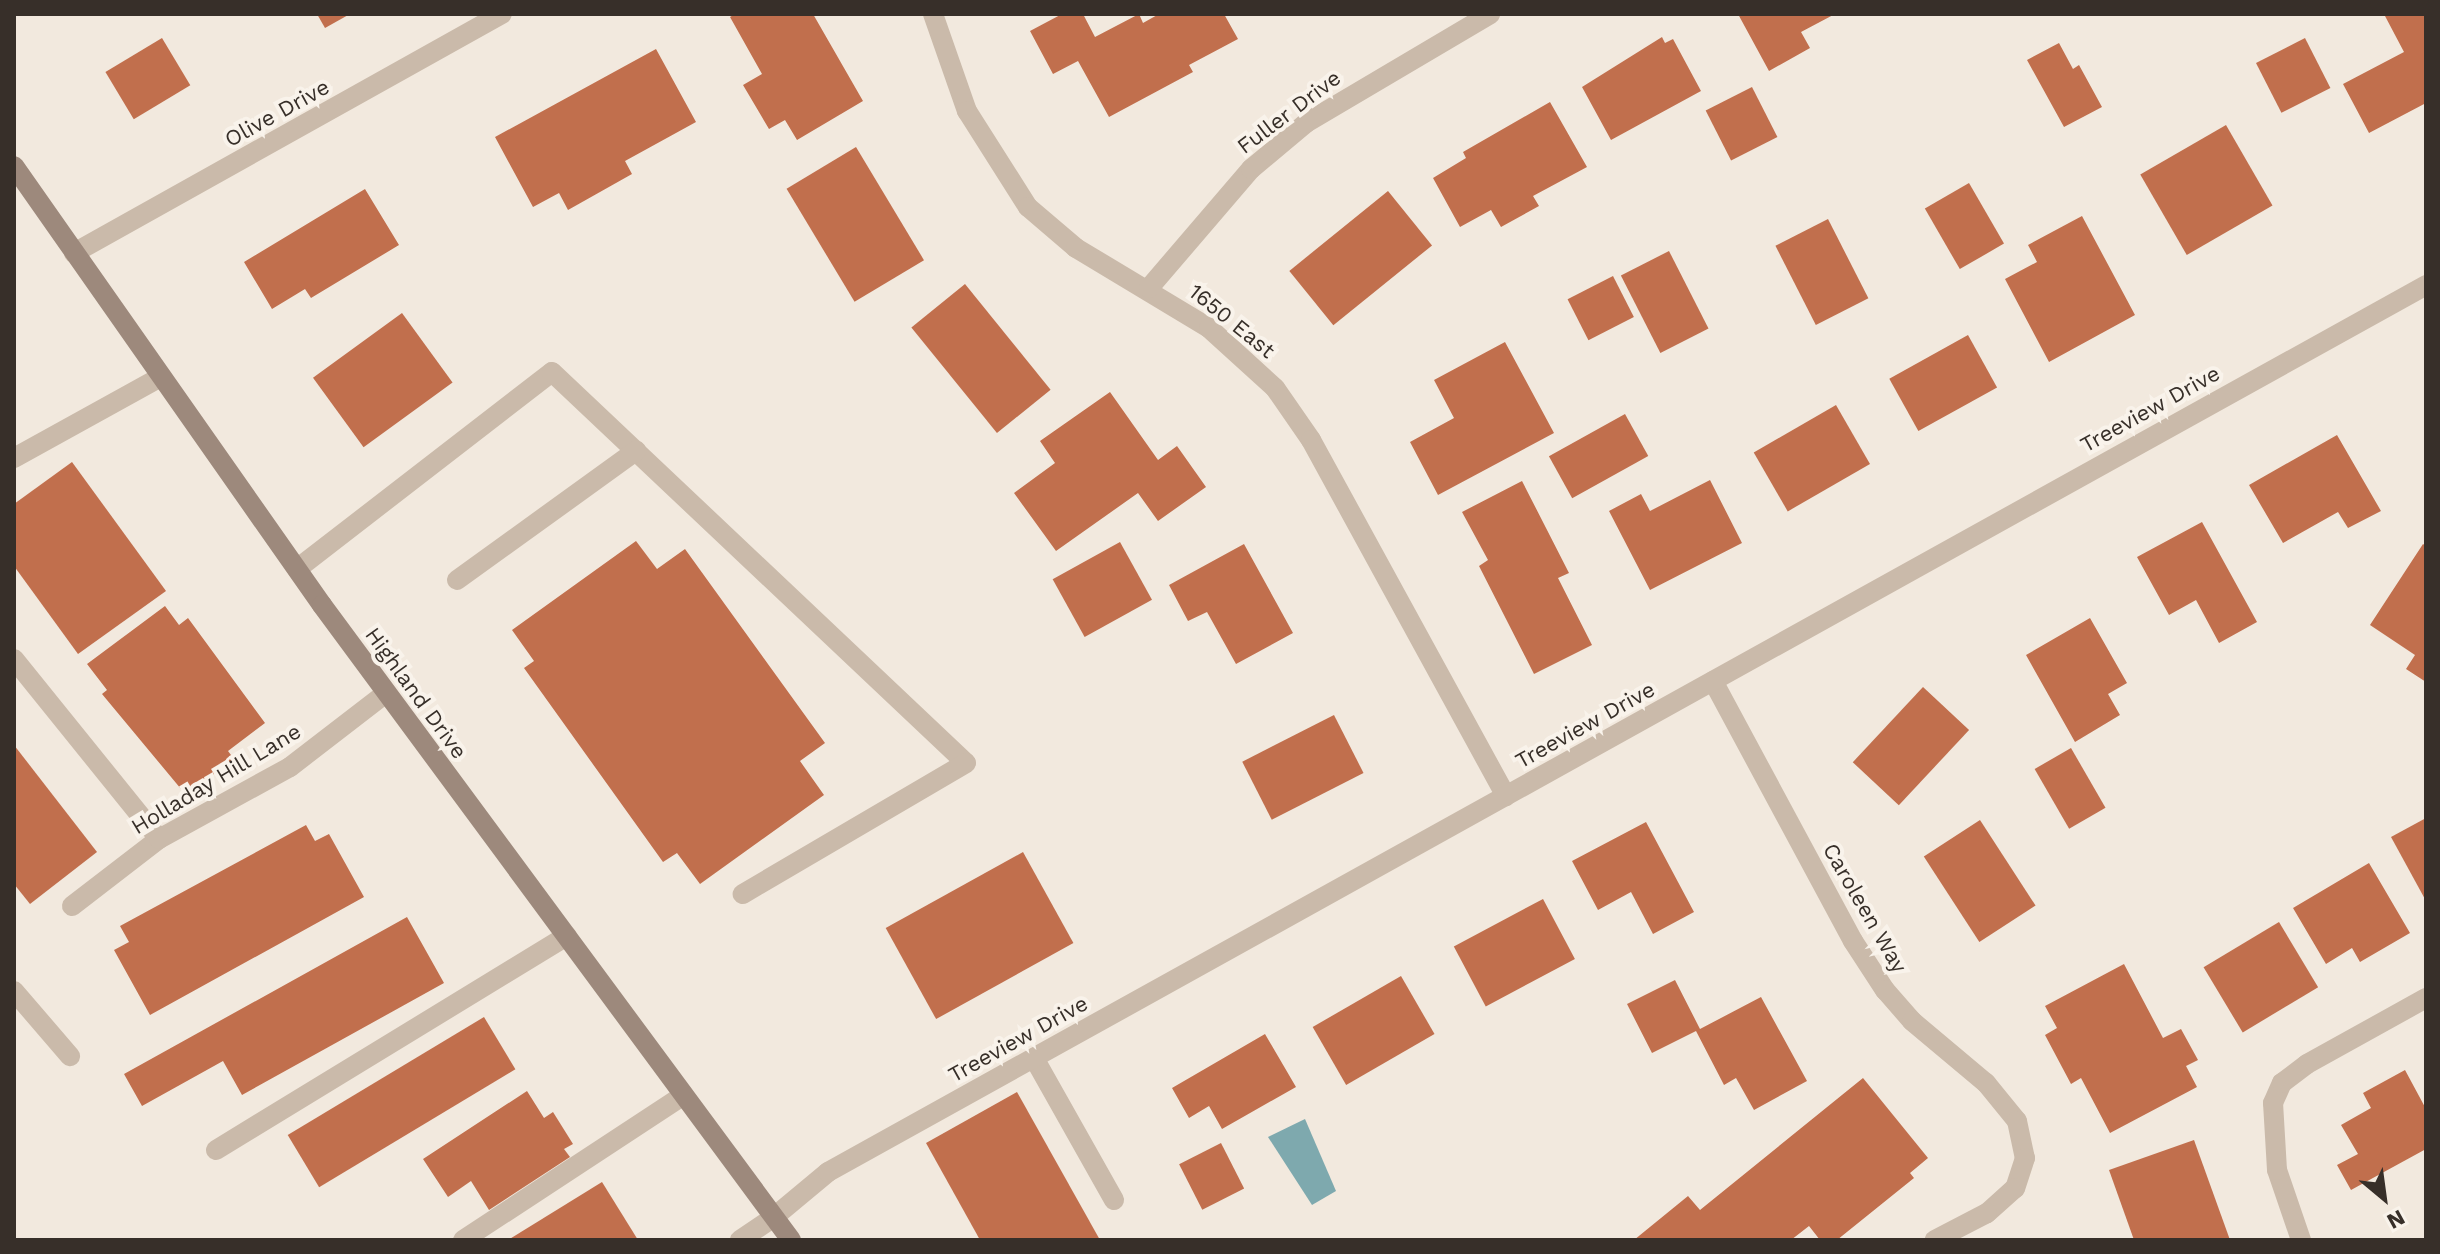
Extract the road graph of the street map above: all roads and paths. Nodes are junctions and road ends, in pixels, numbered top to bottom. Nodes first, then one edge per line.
1 (502, 14) edge
2 (933, 14) edge
3 (1490, 14) edge
4 (14, 166) edge
5 (74, 253) junction
6 (2426, 285) edge
7 (1149, 288) junction
8 (161, 377) junction
9 (636, 451) junction
10 (14, 458) edge
11 (297, 569) junction
12 (457, 580) dead end
13 (14, 659) edge
14 (1713, 681) junction
15 (386, 693) junction
16 (1506, 796) junction
17 (159, 839) junction
18 (743, 894) dead end
19 (72, 906) dead end
20 (567, 936) junction
21 (14, 991) edge
22 (2426, 998) edge
23 (70, 1056) dead end
24 (1034, 1058) junction
25 (684, 1095) junction
26 (216, 1150) dead end
27 (1114, 1200) dead end
28 (774, 1217) junction
29 (463, 1240) edge
30 (740, 1240) edge
31 (791, 1240) edge
32 (1935, 1240) edge
33 (2301, 1240) edge

1 - 5 street, Olive Drive
2 - 7 street, 1650 East
3 - 7 street, Fuller Drive
4 - 5 main road, Highland Drive
5 - 8 main road, Highland Drive
6 - 14 street, Treeview Drive
7 - 16 street, 1650 East
8 - 10 street
8 - 11 main road, Highland Drive
9 - 11 street
9 - 12 street
9 - 18 street
11 - 15 main road, Highland Drive
13 - 17 street
14 - 16 street, Treeview Drive
14 - 32 street, Caroleen Way
15 - 17 street, Holladay Hill Lane
15 - 20 main road, Highland Drive
16 - 24 street, Treeview Drive
17 - 19 street, Holladay Hill Lane
20 - 25 main road, Highland Drive
20 - 26 street
21 - 23 street
22 - 33 street
24 - 27 street
24 - 28 street, Treeview Drive
25 - 28 main road, Highland Drive
25 - 29 street
28 - 30 street, Treeview Drive
28 - 31 main road, Highland Drive

